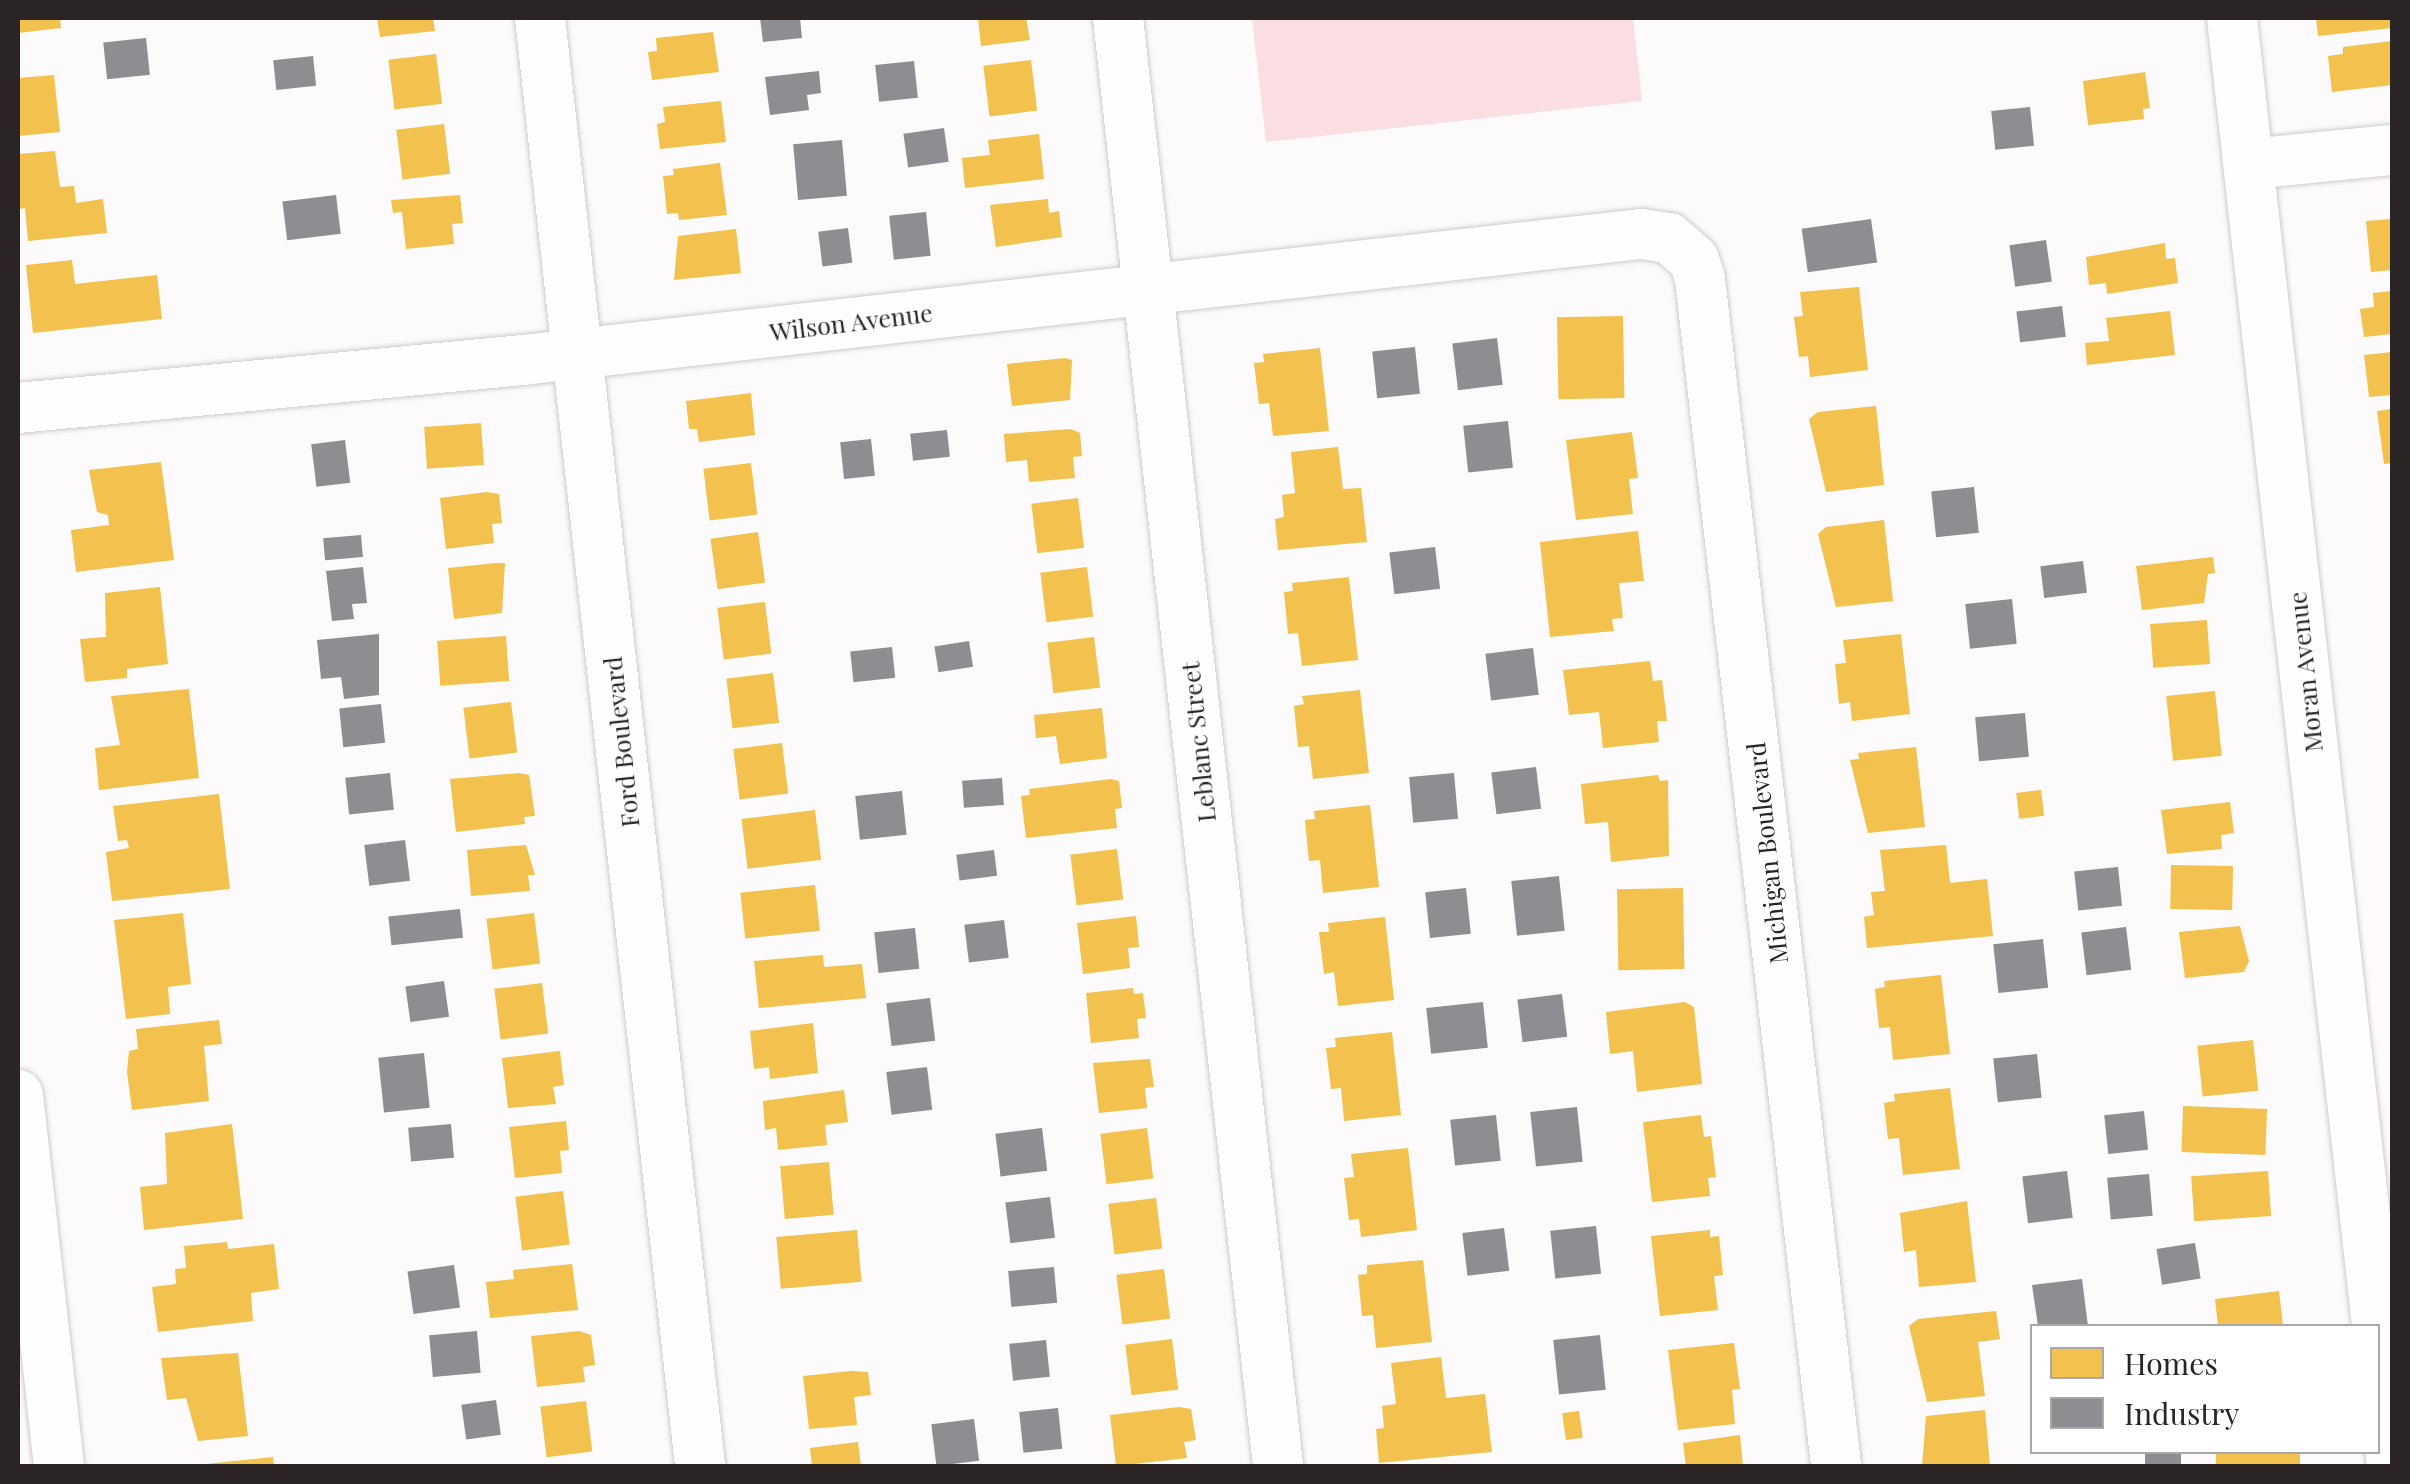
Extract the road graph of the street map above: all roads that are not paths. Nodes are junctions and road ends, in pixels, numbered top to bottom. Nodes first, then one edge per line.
1 (540, 18) edge
2 (1118, 18) edge
3 (2232, 18) edge
4 (2392, 150) edge
5 (2248, 164) junction
6 (1681, 245) joint
7 (1148, 289) junction
8 (579, 353) junction
9 (18, 408) edge
10 (18, 1095) edge
11 (2376, 1324) edge
12 (2380, 1355) edge
13 (58, 1466) edge
14 (700, 1466) edge
15 (1278, 1466) edge
16 (1836, 1466) edge
17 (2392, 1466) edge

1 - 8 street, Ford Boulevard
2 - 7 street, Leblanc Street
3 - 5 street, Moran Avenue
4 - 5 street
5 - 11 street, Moran Avenue
6 - 7 street, Wilson Avenue
6 - 16 street, Michigan Boulevard
7 - 8 street, Wilson Avenue
7 - 15 street, Leblanc Street
8 - 9 street, Wilson Avenue
8 - 14 street, Ford Boulevard
10 - 13 street
12 - 17 street

